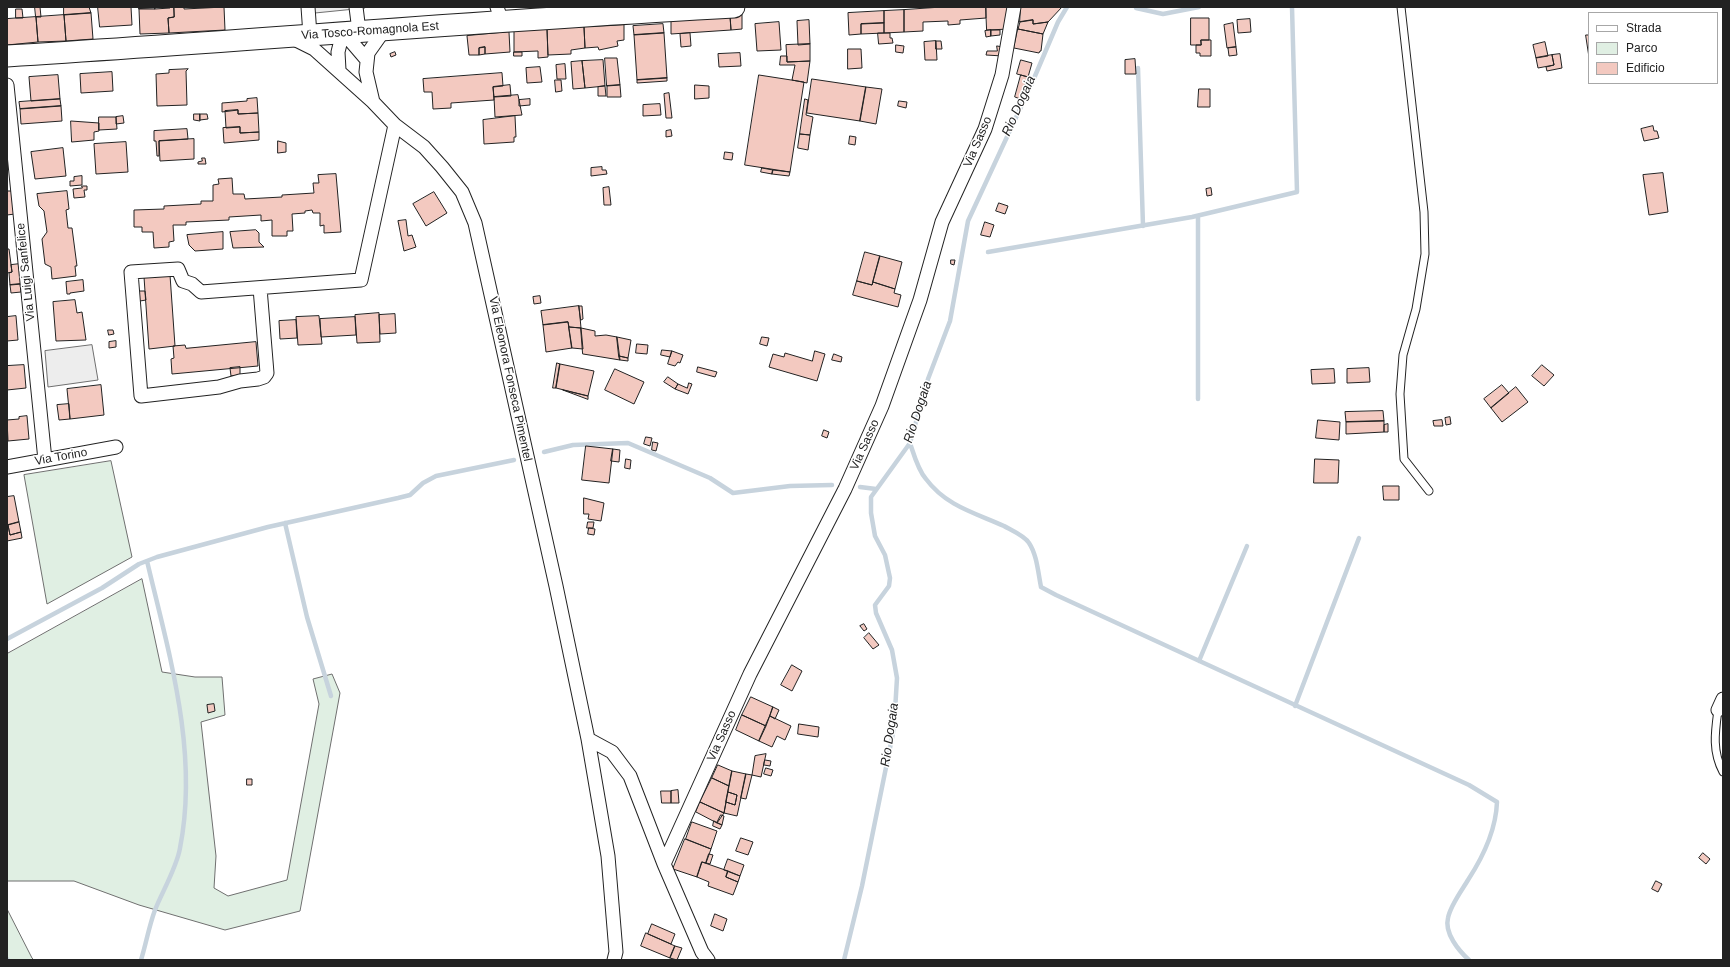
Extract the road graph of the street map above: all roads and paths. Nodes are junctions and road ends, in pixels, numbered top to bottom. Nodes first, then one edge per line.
1 (308, 7) edge
2 (314, 7) edge
3 (356, 7) edge
4 (734, 7) edge
5 (1014, 7) edge
6 (1401, 7) edge
7 (499, 14) edge
8 (385, 29) junction
9 (351, 31) junction
10 (300, 36) junction
11 (7, 56) edge
12 (367, 60) junction
13 (338, 70) junction
14 (7, 85) edge
15 (374, 102) junction
16 (394, 124) junction
17 (260, 288) junction
18 (116, 448) dead end
19 (45, 460) junction
20 (7, 466) edge
21 (1429, 491) dead end
22 (1721, 705) edge
23 (588, 739) junction
24 (1723, 772) edge
25 (664, 864) junction
26 (614, 960) edge
27 (708, 960) edge

1 - 2 street
1 - 10 street
3 - 9 street
4 - 7 main road, Via Tosco-Romagnola Est
5 - 25 street, Via Sasso
6 - 21 lane
7 - 8 main road, Via Tosco-Romagnola Est
8 - 9 main road, Via Tosco-Romagnola Est
8 - 12 street
9 - 10 main road, Via Tosco-Romagnola Est
9 - 12 street
9 - 13 street
10 - 11 main road, Via Tosco-Romagnola Est
10 - 13 street, Via Eleonora Fonseca Pimentel
12 - 15 street
13 - 15 street, Via Eleonora Fonseca Pimentel
14 - 19 street, Via Luigi Sanfelice
15 - 16 street, Via Eleonora Fonseca Pimentel
16 - 17 street
16 - 23 street, Via Eleonora Fonseca Pimentel
17 - 17 street
18 - 19 street, Via Torino
19 - 20 street, Via Torino
22 - 24 lane
23 - 25 street
23 - 26 street
25 - 27 street

